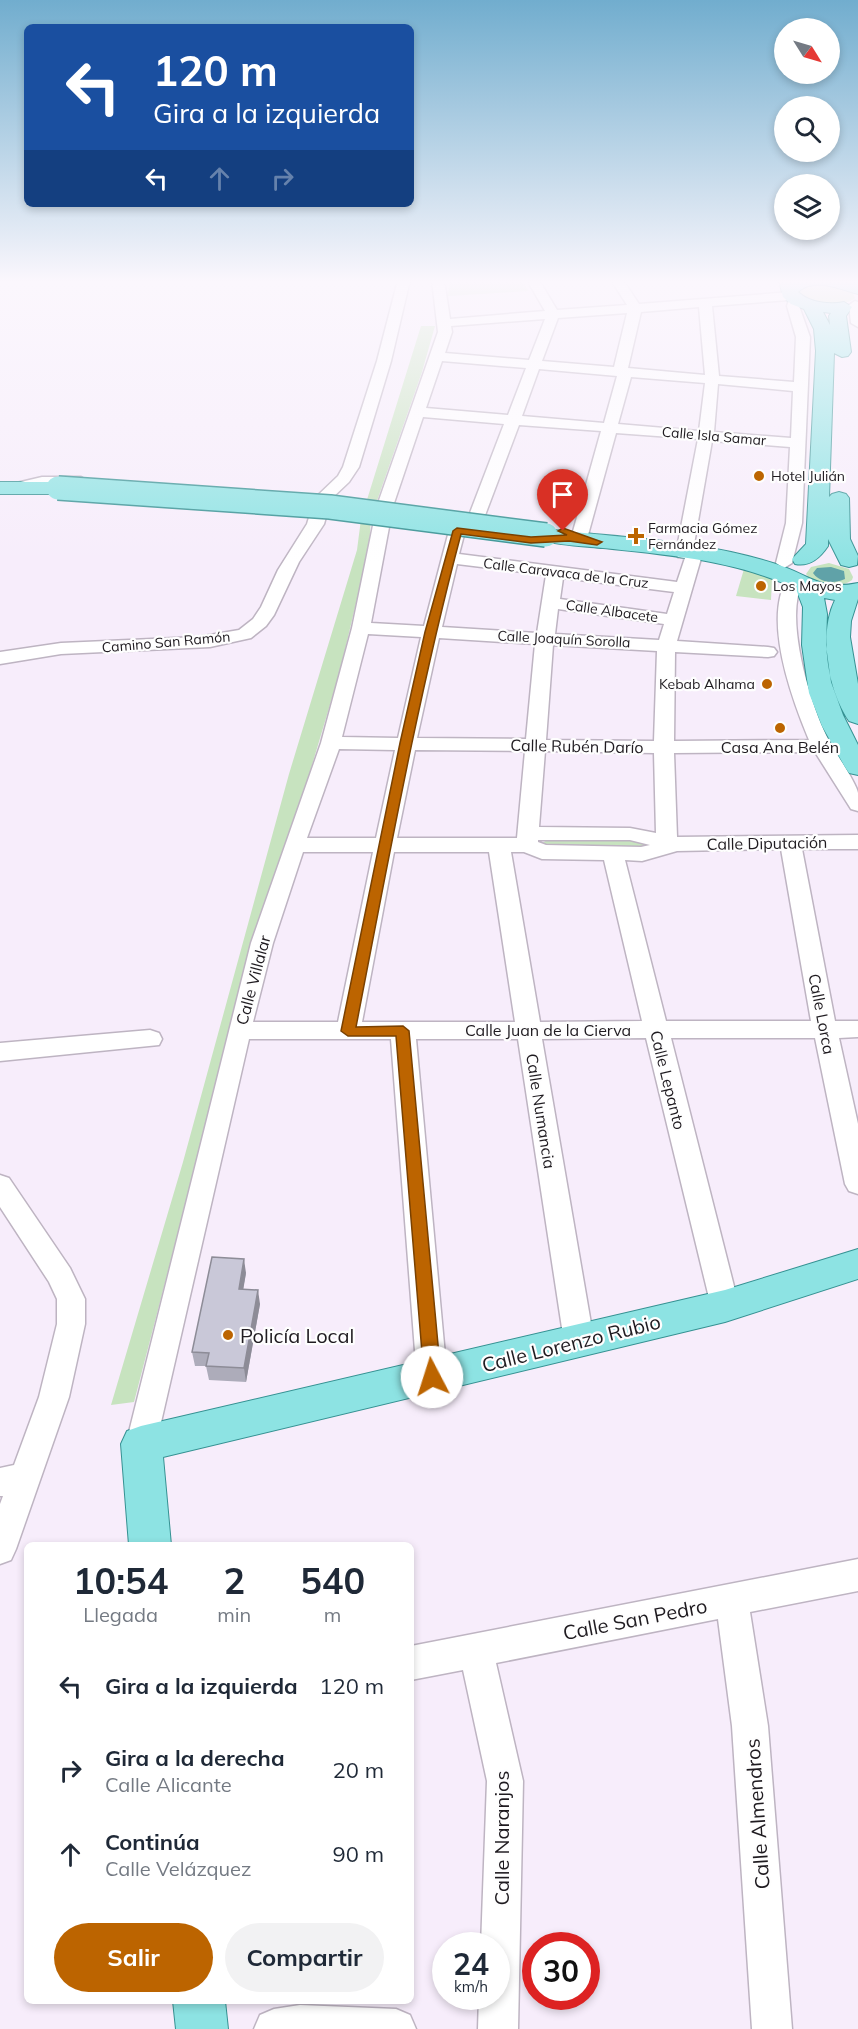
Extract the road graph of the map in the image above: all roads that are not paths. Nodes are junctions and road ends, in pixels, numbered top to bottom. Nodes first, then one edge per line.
1 (380, 375) edge
2 (430, 375) edge
3 (531, 375) edge
4 (622, 375) edge
5 (664, 375) edge
6 (712, 375) edge
7 (800, 375) edge
8 (824, 375) edge
9 (841, 375) edge
10 (712, 379) junction
11 (799, 387) junction
12 (416, 412) junction
13 (514, 420) junction
14 (609, 428) junction
15 (706, 435) junction
16 (797, 443) junction
17 (7, 488) edge
18 (322, 506) junction
19 (383, 513) junction
20 (476, 518) junction
21 (457, 531) junction
22 (582, 538) junction
23 (689, 554) junction
24 (450, 558) junction
25 (853, 563) edge
26 (796, 571) junction
27 (555, 572) junction
28 (682, 588) junction
29 (854, 591) edge
30 (550, 603) junction
31 (673, 620) junction
32 (361, 628) junction
33 (430, 632) junction
34 (545, 638) junction
35 (666, 646) junction
36 (768, 652) dead end
37 (0, 658) edge
38 (858, 716) edge
39 (331, 743) junction
40 (406, 743) junction
41 (535, 745) junction
42 (664, 747) junction
43 (823, 747) junction
44 (858, 767) edge
45 (858, 805) edge
46 (527, 839) junction
47 (671, 843) junction
48 (790, 843) junction
49 (858, 843) edge
50 (384, 844) junction
51 (294, 845) junction
52 (499, 845) junction
53 (614, 854) junction
54 (528, 1029) junction
55 (825, 1029) junction
56 (858, 1029) edge
57 (239, 1030) junction
58 (656, 1030) junction
59 (348, 1031) junction
60 (403, 1031) junction
61 (150, 1039) dead end
62 (0, 1052) edge
63 (858, 1184) edge
64 (0, 1185) edge
65 (858, 1264) edge
66 (725, 1306) junction
67 (579, 1341) junction
68 (432, 1377) junction
69 (141, 1444) junction
70 (13, 1480) edge
71 (150, 1542) edge
72 (0, 1549) edge
73 (858, 1575) edge
74 (732, 1600) junction
75 (476, 1650) junction
76 (414, 1662) edge
77 (199, 2004) edge
78 (202, 2029) edge
79 (274, 2029) edge
80 (396, 2029) edge
81 (498, 2029) edge
82 (772, 2029) edge

1 - 18 street, Camino San Ramón
2 - 12 street, Calle Villalar
3 - 13 street
4 - 14 street
5 - 10 street
6 - 10 street
7 - 11 street
8 - 26 main road
9 - 25 main road
10 - 11 street
10 - 15 street
11 - 16 street
12 - 13 street, Calle Isla Samar
12 - 19 street, Calle Villalar
13 - 14 street, Calle Isla Samar
13 - 20 street
14 - 15 street, Calle Isla Samar
14 - 22 street
15 - 16 street, Calle Isla Samar
15 - 23 street
16 - 26 street
17 - 18 street
17 - 22 main road, bridge
18 - 37 street, Camino San Ramón
19 - 20 street
19 - 21 street
19 - 32 street, Calle Villalar
20 - 22 street
21 - 22 street
21 - 24 street
22 - 23 main road
23 - 26 main road
23 - 28 street
24 - 27 street, Calle Caravaca de la Cruz
24 - 33 street
25 - 26 main road
26 - 29 main road
26 - 43 street
26 - 44 main road
27 - 28 street, Calle Caravaca de la Cruz
27 - 30 street
28 - 31 street
29 - 38 main road
30 - 31 street, Calle Albacete
30 - 34 street
31 - 35 street
32 - 33 street, Calle Joaquín Sorolla
32 - 39 street, Calle Villalar
33 - 34 street, Calle Joaquín Sorolla
33 - 40 street
34 - 35 street, Calle Joaquín Sorolla
34 - 41 street
35 - 36 street, Calle Joaquín Sorolla
35 - 42 street
39 - 40 street, Calle Rubén Darío
39 - 51 street, Calle Villalar
40 - 41 street, Calle Rubén Darío
40 - 50 street
41 - 42 street, Calle Rubén Darío
41 - 46 street
42 - 43 street, Calle Rubén Darío
42 - 47 street
43 - 45 street
46 - 47 street
46 - 52 street
46 - 53 street
47 - 48 street, Calle Diputación
47 - 53 street
48 - 49 street, Calle Diputación
48 - 55 street, Calle Lorca
50 - 51 street
50 - 52 street
50 - 59 street
51 - 57 street, Calle Villalar
52 - 54 street, Calle Numancia
53 - 58 street, Calle Lepanto
54 - 58 street, Calle Juan de la Cierva
54 - 60 street, Calle Juan de la Cierva
54 - 67 street, Calle Numancia
55 - 56 street, Calle Juan de la Cierva
55 - 58 street, Calle Juan de la Cierva
55 - 63 street, Calle Lorca
57 - 59 street, Calle Juan de la Cierva
57 - 69 street, Calle Villalar
58 - 66 street, Calle Lepanto
59 - 60 street, Calle Juan de la Cierva
60 - 68 street
61 - 62 street
64 - 70 street
65 - 66 main road, Calle Lorenzo Rubio
66 - 67 main road, Calle Lorenzo Rubio
67 - 68 main road, Calle Lorenzo Rubio
68 - 69 main road, Calle Lorenzo Rubio
69 - 71 main road
70 - 72 street
73 - 74 street, Calle San Pedro
74 - 75 street, Calle San Pedro
74 - 82 street, Calle Almendros
75 - 76 street, Calle San Pedro
75 - 81 street, Calle Naranjos
77 - 78 main road
79 - 80 street

